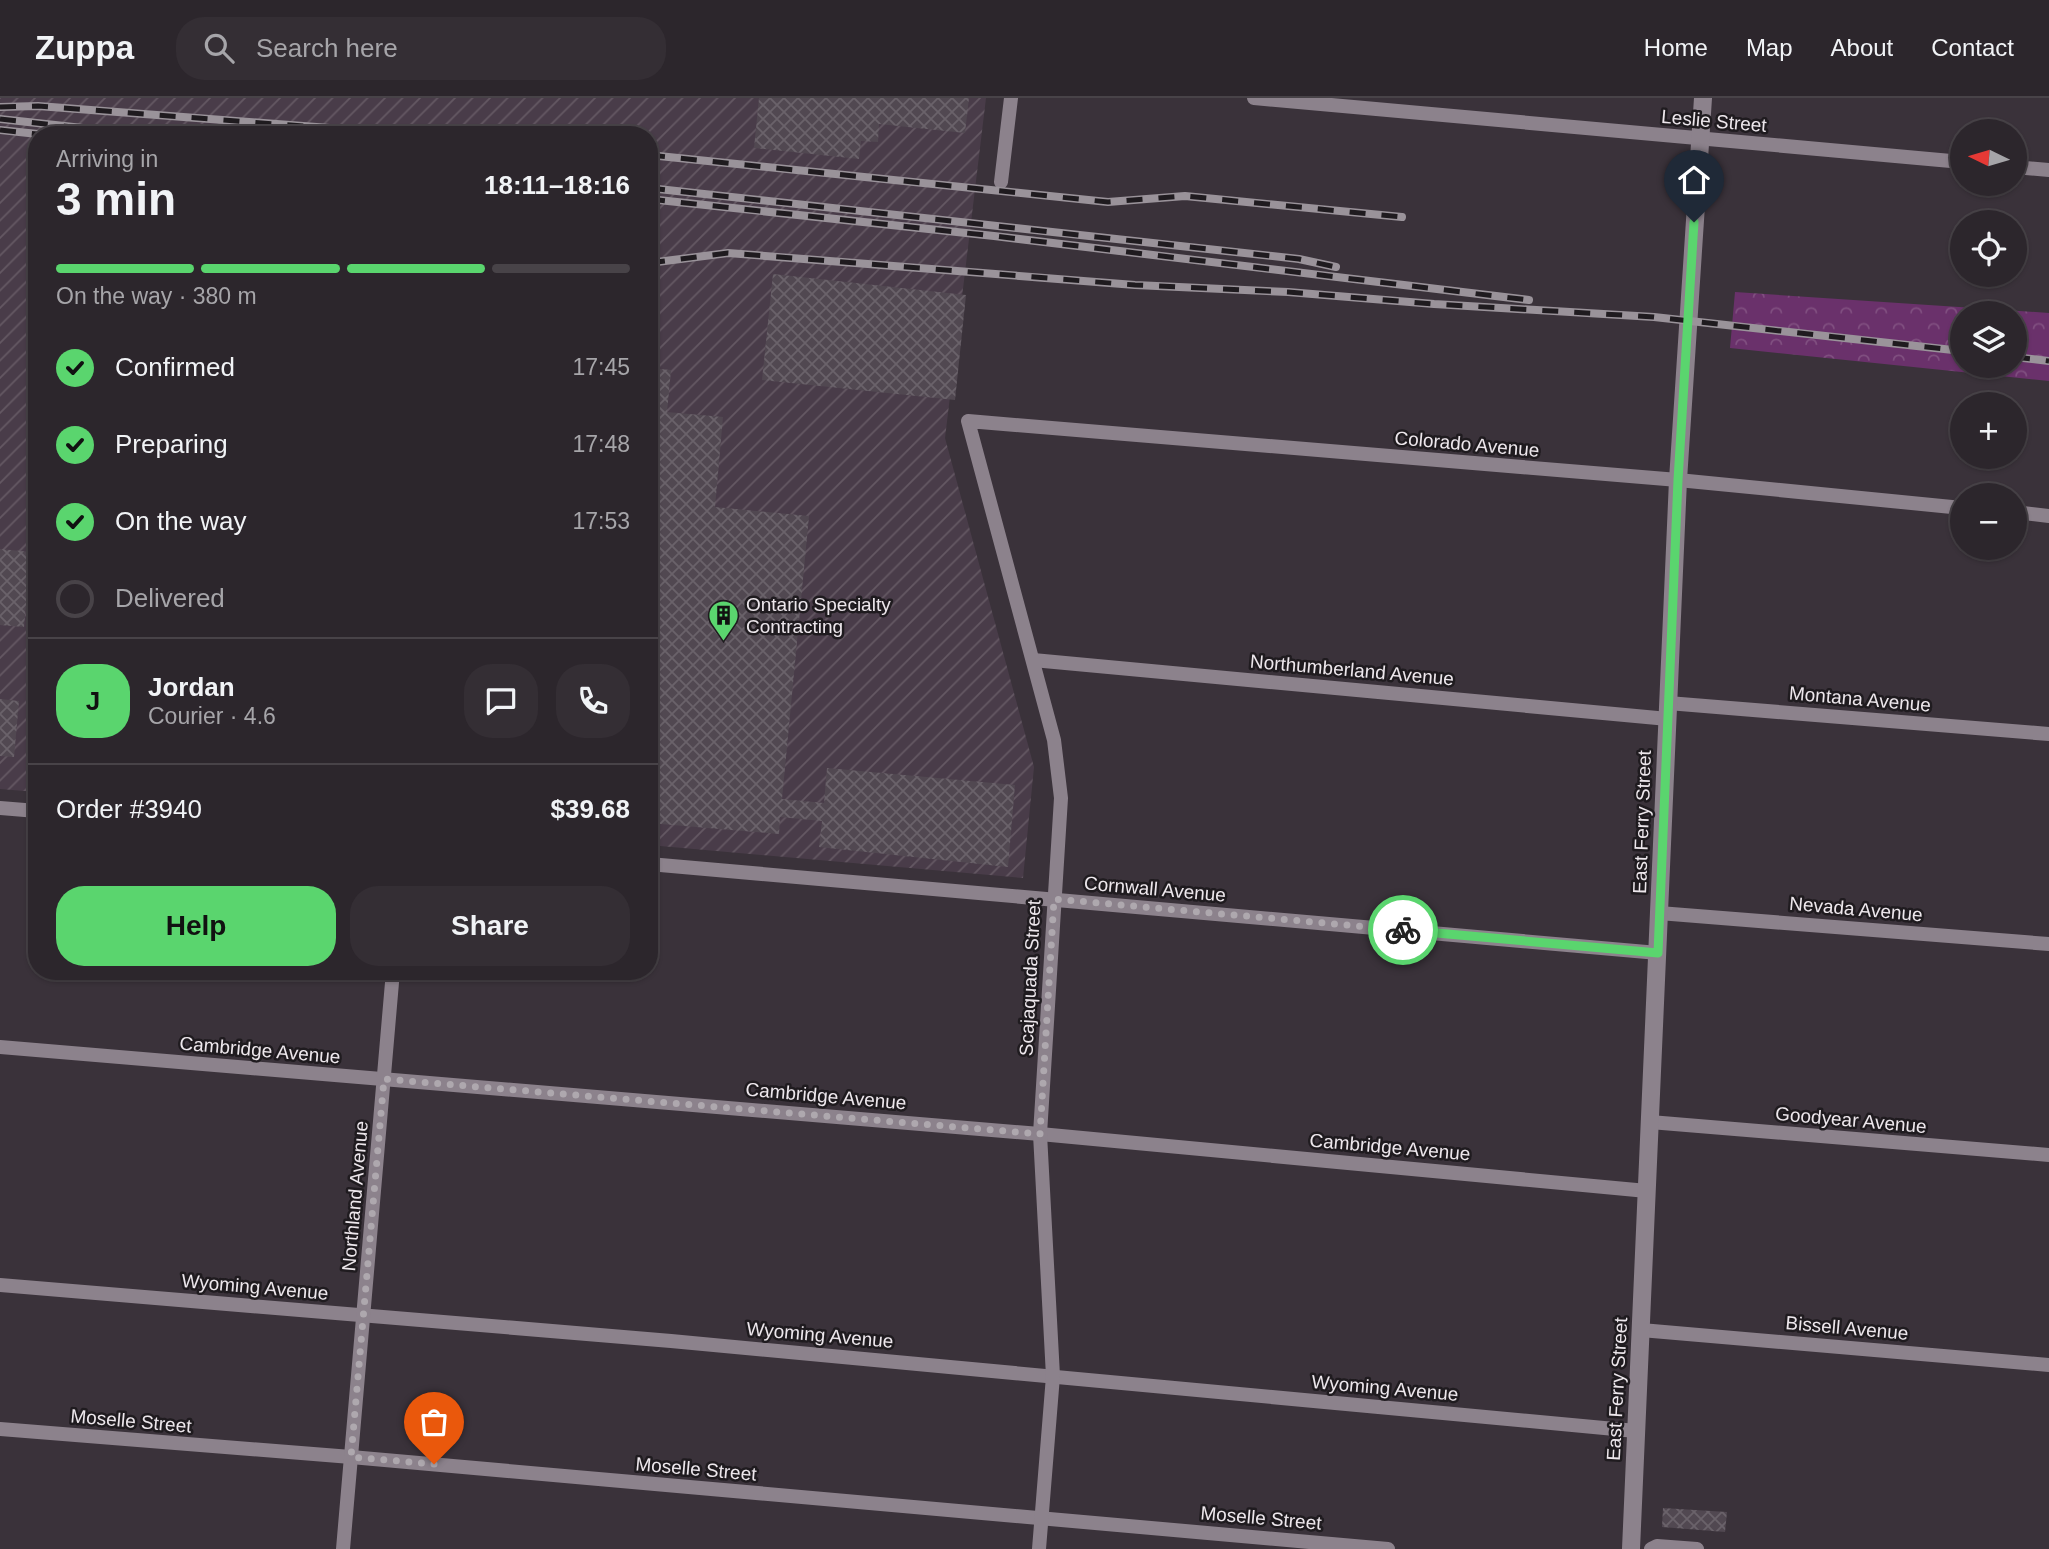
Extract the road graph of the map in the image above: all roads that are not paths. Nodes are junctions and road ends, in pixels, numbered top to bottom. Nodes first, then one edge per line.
1 (1011, 98) edge
2 (1254, 98) edge
3 (1703, 98) edge
4 (1700, 139) junction
5 (1950, 161) edge
6 (2027, 168) edge
7 (2049, 170) edge
8 (1001, 182) dead end
9 (968, 421) joint
10 (1678, 480) junction
11 (1950, 507) edge
12 (2027, 513) edge
13 (2049, 516) edge
14 (1033, 660) junction
15 (1668, 711) junction
16 (2049, 734) edge
17 (0, 808) edge
18 (28, 810) edge
19 (658, 865) edge
20 (1054, 899) junction
21 (1659, 913) junction
22 (2049, 944) edge
23 (1658, 953) junction
24 (392, 980) edge
25 (0, 1047) edge
26 (384, 1079) junction
27 (1650, 1122) junction
28 (1040, 1134) junction
29 (2049, 1155) edge
30 (1647, 1191) junction
31 (0, 1285) edge
32 (364, 1315) junction
33 (1641, 1331) junction
34 (2049, 1365) edge
35 (1053, 1376) junction
36 (0, 1429) edge
37 (1636, 1431) junction
38 (351, 1457) junction
39 (1041, 1520) junction
40 (343, 1549) edge
41 (1039, 1549) edge
42 (1388, 1549) edge
43 (1631, 1549) edge
44 (1651, 1549) edge
45 (1697, 1549) edge

1 - 8 street
2 - 4 street, Leslie Street
3 - 4 street, East Ferry Street
4 - 5 street, Leslie Street
4 - 10 street, East Ferry Street
6 - 7 street
9 - 10 street, Colorado Avenue
9 - 14 street, Scajaquada Street
10 - 11 street, Colorado Avenue
10 - 15 street, East Ferry Street
12 - 13 street
14 - 15 street, Northumberland Avenue
14 - 20 street, Scajaquada Street
15 - 16 street, Montana Avenue
15 - 21 street, East Ferry Street
17 - 18 street
19 - 20 street, Cornwall Avenue
20 - 23 street, Cornwall Avenue
20 - 28 street, Scajaquada Street
21 - 22 street, Nevada Avenue
21 - 23 street, East Ferry Street
23 - 27 street, East Ferry Street
24 - 26 street, Northland Avenue
25 - 26 street, Cambridge Avenue
26 - 28 street, Cambridge Avenue
26 - 32 street, Northland Avenue
27 - 29 street, Goodyear Avenue
27 - 30 street, East Ferry Street
28 - 30 street, Cambridge Avenue
28 - 35 street, Scajaquada Street
30 - 33 street, East Ferry Street
31 - 32 street, Wyoming Avenue
32 - 35 street, Wyoming Avenue
32 - 38 street, Northland Avenue
33 - 34 street, Bissell Avenue
33 - 37 street, East Ferry Street
35 - 37 street, Wyoming Avenue
35 - 39 street, Scajaquada Street
36 - 38 street, Moselle Street
37 - 43 street, East Ferry Street
38 - 39 street, Moselle Street
38 - 40 street, Northland Avenue
39 - 41 street, Scajaquada Street
39 - 42 street, Moselle Street
44 - 45 street

